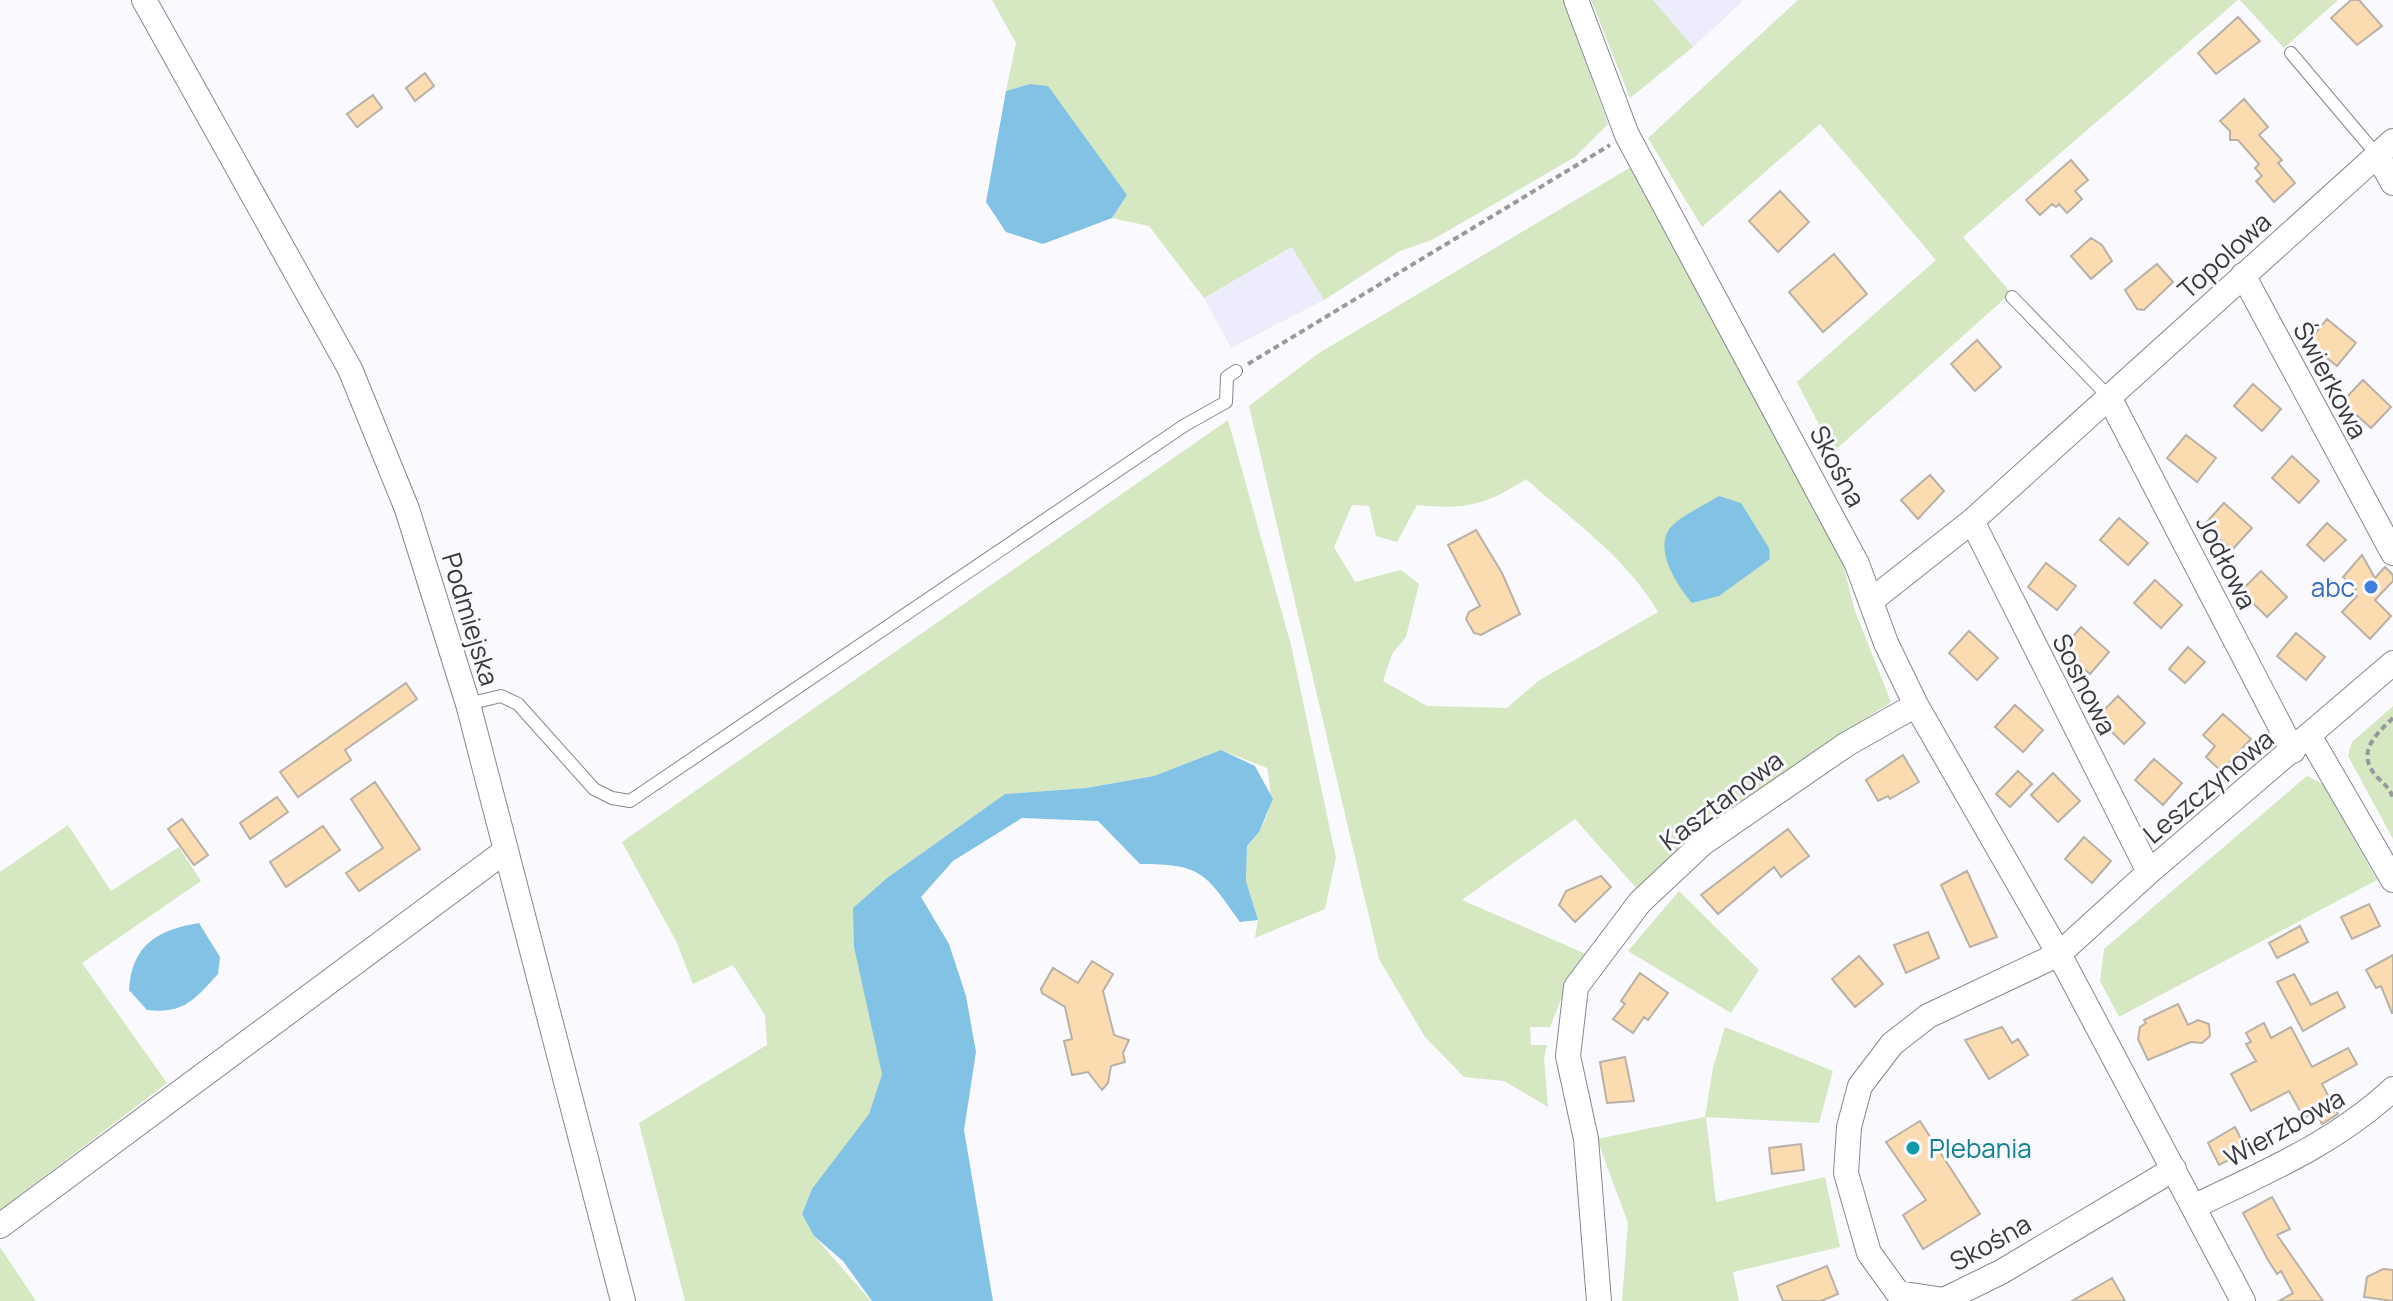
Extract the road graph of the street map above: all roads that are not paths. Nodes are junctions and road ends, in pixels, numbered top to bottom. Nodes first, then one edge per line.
1 (144, 0) edge
2 (1576, 0) edge
3 (2291, 53) dead end
4 (2385, 148) edge
5 (2393, 183) edge
6 (2243, 275) junction
7 (2012, 297) dead end
8 (1236, 371) road end
9 (2110, 399) junction
10 (1972, 521) junction
11 (2393, 553) edge
12 (1872, 600) junction
13 (2393, 663) edge
14 (468, 704) junction
15 (1916, 705) junction
16 (2302, 744) junction
17 (504, 852) junction
18 (2149, 872) junction
19 (2393, 880) edge
20 (2059, 954) junction
21 (2393, 1089) edge
22 (2174, 1169) junction
23 (2195, 1206) junction
24 (0, 1226) edge
25 (623, 1301) edge
26 (1599, 1301) edge
27 (2243, 1301) edge

1 - 14 street, Podmiejska
2 - 12 street, Skośna
3 - 4 lane
4 - 5 street
4 - 6 street, Topolowa
6 - 9 street, Topolowa
6 - 11 street, Świerkowa
7 - 9 lane
8 - 14 lane
9 - 10 street, Topolowa
9 - 16 street, Jodłowa
10 - 12 street, Topolowa
10 - 18 street, Sosnowa
12 - 15 street, Skośna
13 - 16 street, Leszczynowa
14 - 17 street, Podmiejska
15 - 20 street, Skośna
15 - 26 street, Kasztanowa
16 - 18 street, Leszczynowa
16 - 19 street
17 - 24 street
17 - 25 street, Podmiejska
18 - 20 street, Leszczynowa
20 - 22 street, Skośna
20 - 22 street, Skośna
21 - 23 street, Wierzbowa
22 - 23 street, Skośna
23 - 27 street, Skośna

